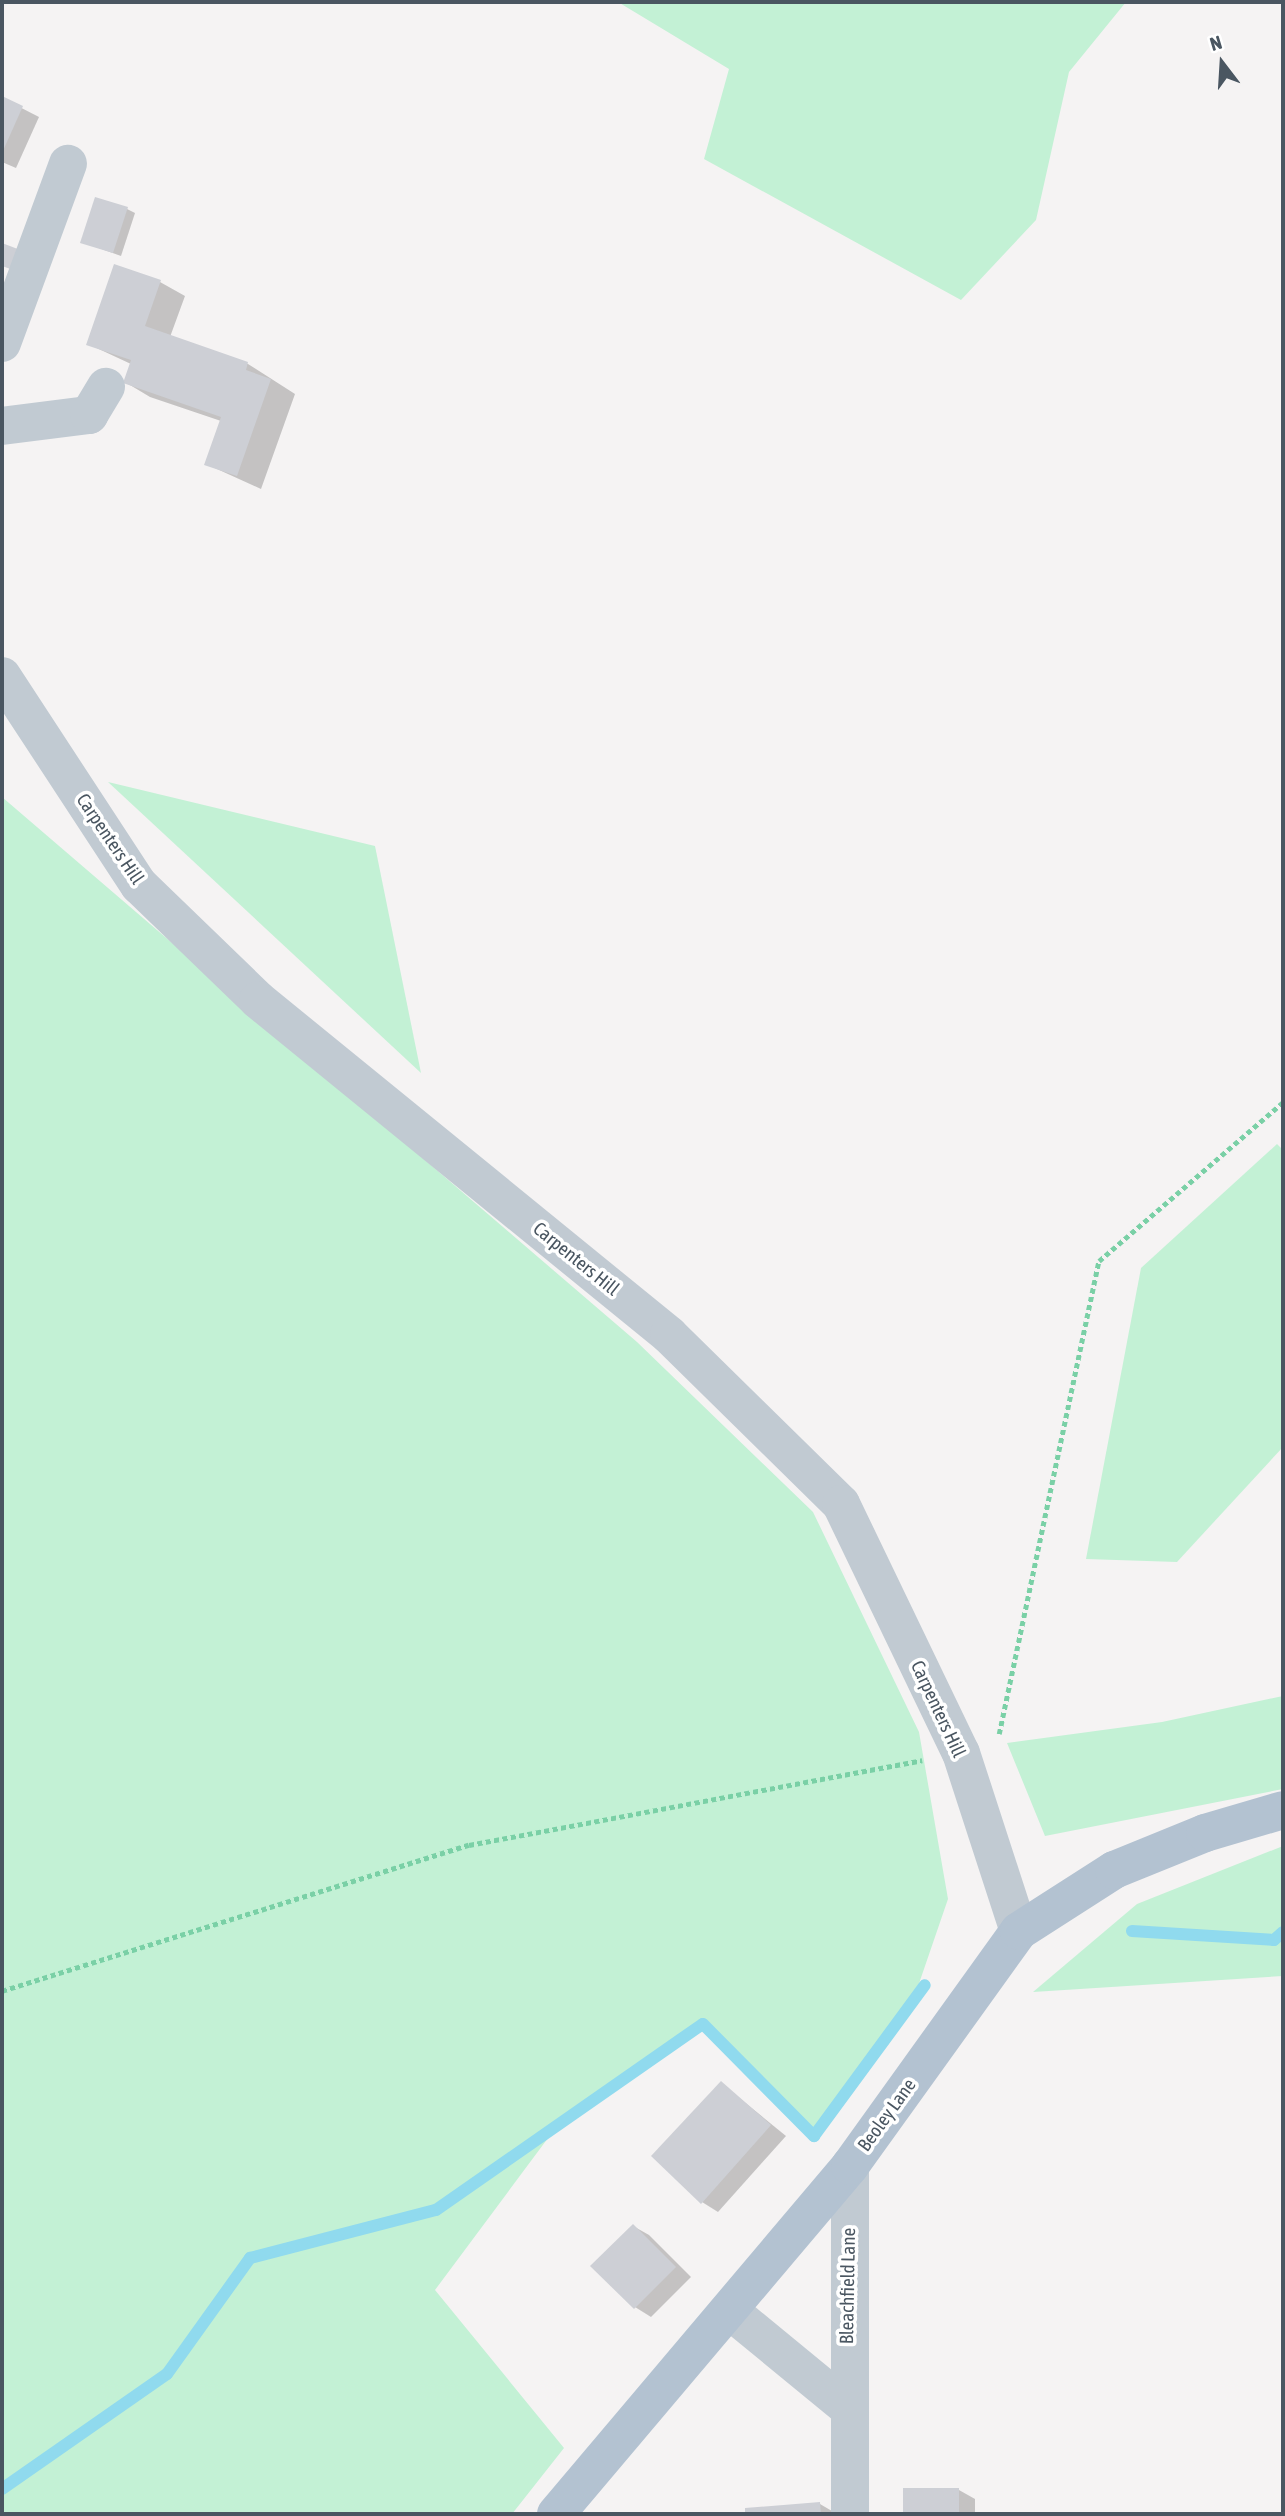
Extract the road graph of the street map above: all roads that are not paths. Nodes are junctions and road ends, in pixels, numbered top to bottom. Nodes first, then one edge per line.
1 (68, 164) dead end
2 (2, 343) edge
3 (106, 387) dead end
4 (2, 426) edge
5 (2, 676) edge
6 (1283, 1810) edge
7 (1019, 1931) junction
8 (850, 2166) junction
9 (729, 2310) junction
10 (846, 2406) junction
11 (556, 2514) edge
12 (850, 2514) edge

1 - 2 street
3 - 4 street
5 - 7 street, Carpenters Hill
6 - 7 main road, Beoley Lane
7 - 8 main road, Beoley Lane
8 - 9 main road, Beoley Lane
8 - 10 street, Bleachfield Lane
9 - 10 street
9 - 11 main road, Beoley Lane
10 - 12 street, Bleachfield Lane

